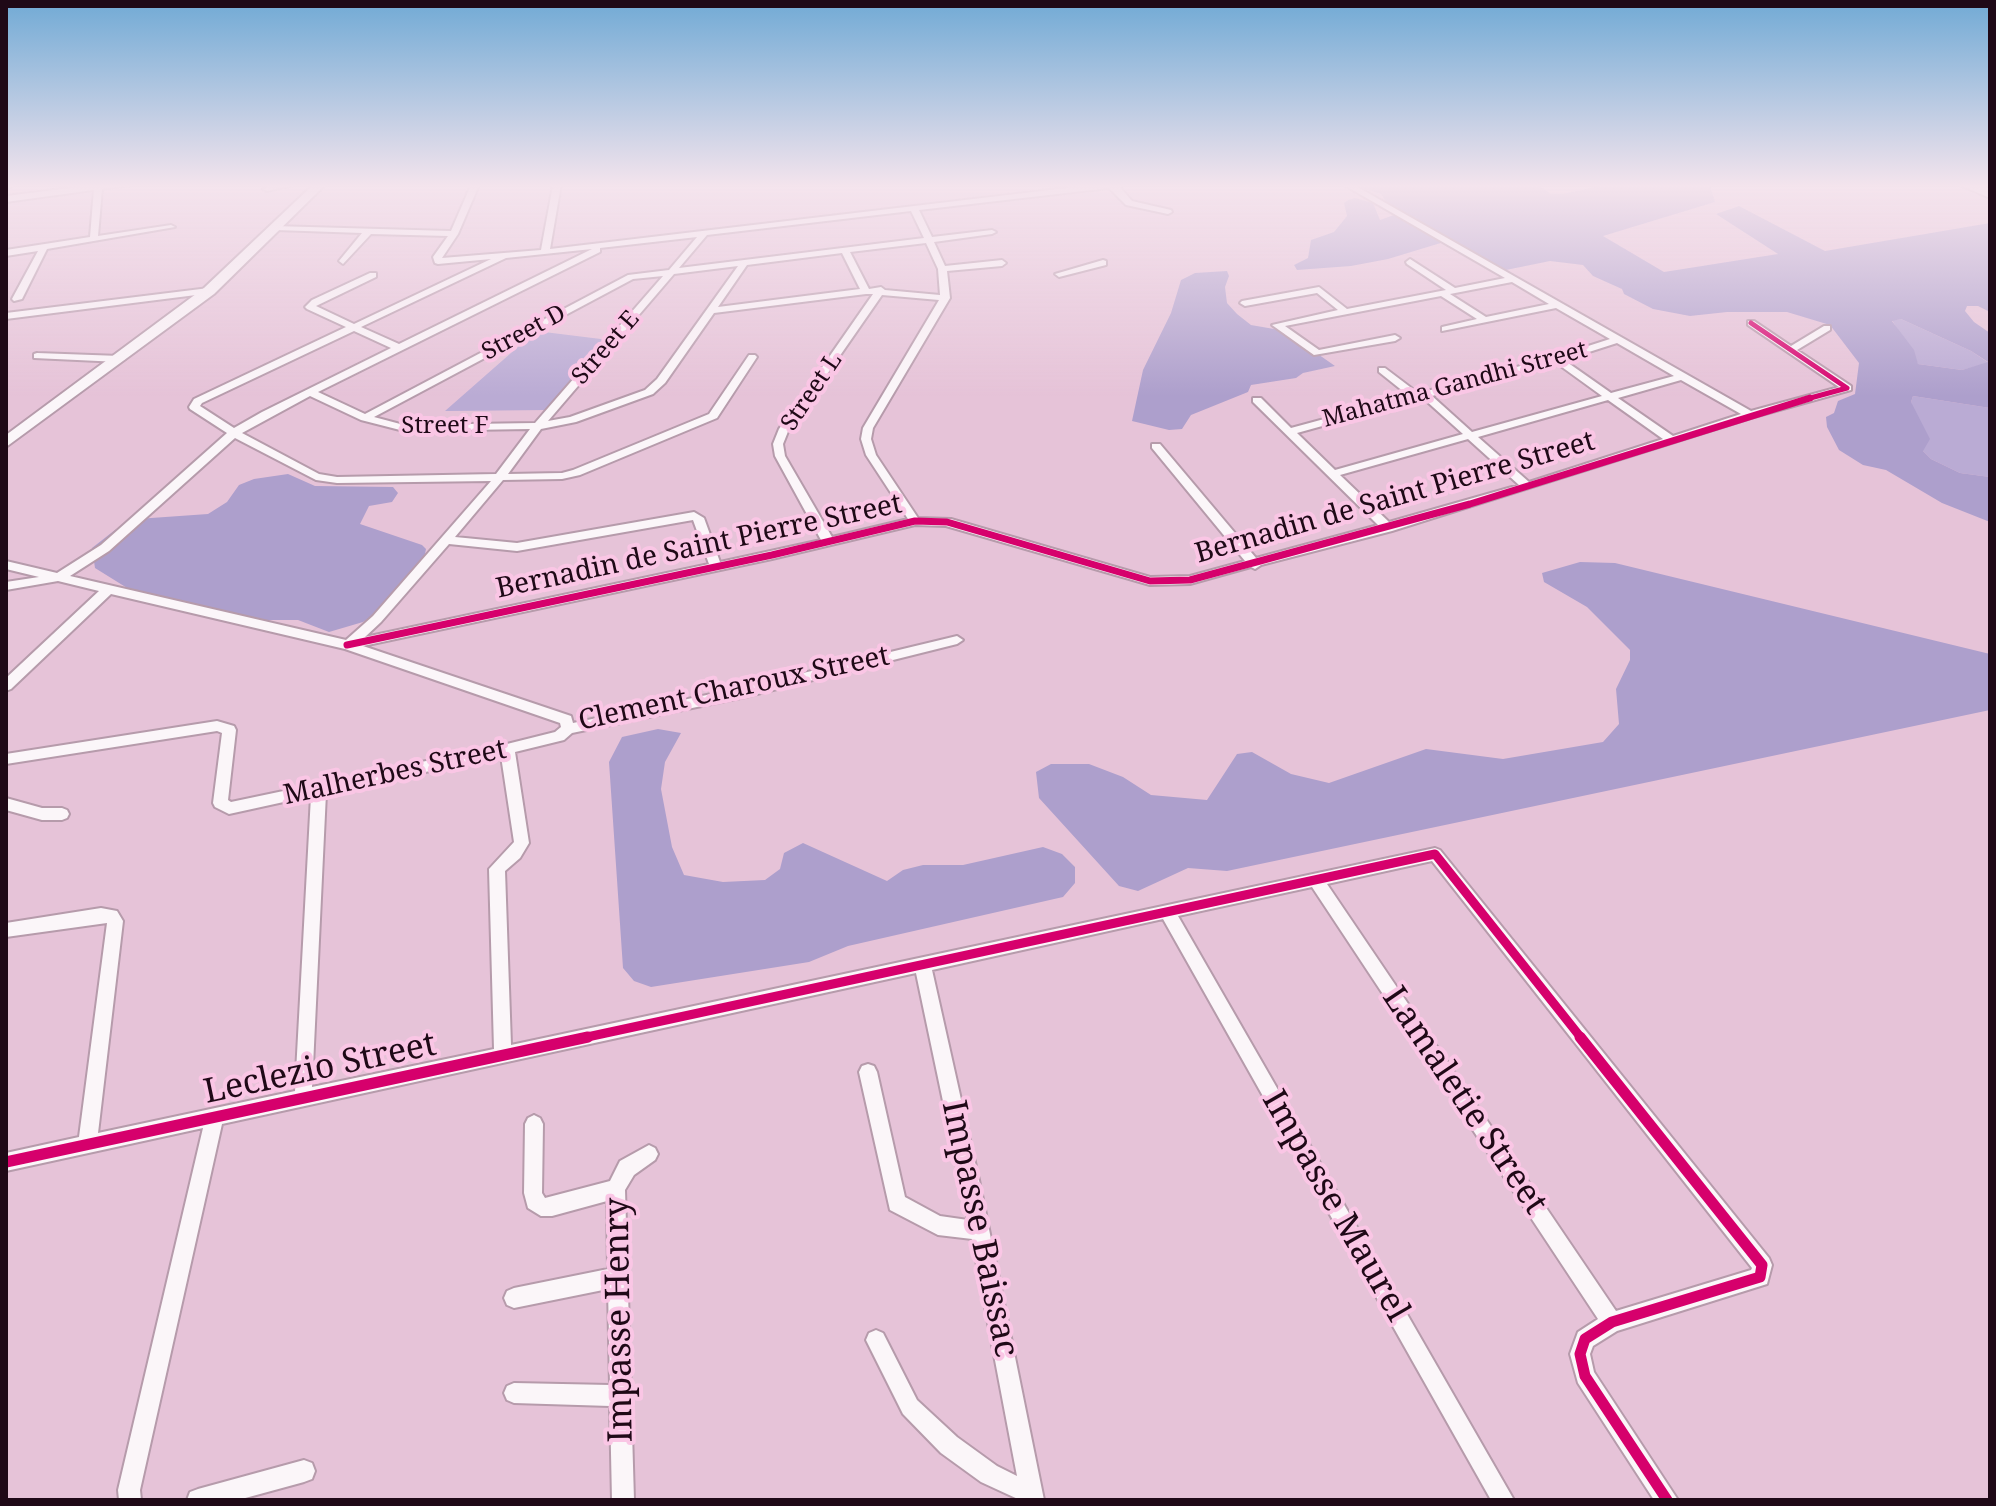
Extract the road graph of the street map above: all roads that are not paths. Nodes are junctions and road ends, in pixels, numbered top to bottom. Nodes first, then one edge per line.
1 (40, 255) edge
2 (247, 255) edge
3 (348, 255) edge
4 (438, 255) edge
5 (517, 255) edge
6 (586, 255) edge
7 (686, 255) edge
8 (793, 255) edge
9 (847, 255) edge
10 (936, 255) edge
11 (1468, 255) edge
12 (502, 257) junction
13 (343, 261) dead end
14 (746, 261) junction
15 (1410, 262) dead end
16 (1002, 263) dead end
17 (1103, 263) dead end
18 (942, 269) junction
19 (673, 270) junction
20 (1059, 274) dead end
21 (373, 275) dead end
22 (1510, 280) junction
23 (881, 290) junction
24 (209, 291) junction
25 (866, 291) junction
26 (1454, 291) junction
27 (1442, 293) junction
28 (945, 298) junction
29 (17, 299) dead end
30 (1245, 303) dead end
31 (1556, 305) junction
32 (709, 311) junction
33 (1346, 312) junction
34 (6, 316) edge
35 (1485, 320) junction
36 (1751, 323) dead end
37 (353, 327) junction
38 (1827, 328) dead end
39 (1445, 329) dead end
40 (1395, 338) dead end
41 (1619, 339) junction
42 (401, 349) junction
43 (1791, 350) junction
44 (37, 356) dead end
45 (752, 357) dead end
46 (120, 359) junction
47 (1557, 359) junction
48 (1382, 370) dead end
49 (1684, 376) junction
50 (311, 393) junction
51 (1419, 394) junction
52 (1612, 398) junction
53 (1257, 400) dead end
54 (1750, 415) junction
55 (365, 418) junction
56 (538, 426) junction
57 (1291, 431) junction
58 (234, 433) junction
59 (1471, 436) junction
60 (1671, 440) junction
61 (6, 442) edge
62 (1156, 446) dead end
63 (1335, 473) junction
64 (499, 478) junction
65 (1527, 486) junction
66 (915, 521) junction
67 (1388, 528) junction
68 (446, 540) junction
69 (828, 541) junction
70 (6, 565) edge
71 (1255, 565) junction
72 (716, 566) junction
73 (60, 577) junction
74 (6, 586) edge
75 (110, 588) junction
76 (957, 640) dead end
77 (347, 645) junction
78 (6, 686) edge
79 (568, 729) junction
80 (507, 749) junction
81 (6, 759) edge
82 (319, 790) junction
83 (6, 804) edge
84 (62, 814) dead end
85 (1316, 880) junction
86 (1167, 912) junction
87 (6, 930) edge
88 (923, 966) junction
89 (503, 1056) junction
90 (868, 1072) dead end
91 (303, 1099) junction
92 (214, 1118) junction
93 (534, 1124) dead end
94 (87, 1145) junction
95 (649, 1154) dead end
96 (6, 1162) edge
97 (616, 1189) junction
98 (980, 1231) junction
99 (619, 1277) junction
100 (514, 1298) dead end
101 (1612, 1322) junction
102 (876, 1340) dead end
103 (514, 1393) dead end
104 (620, 1396) junction
105 (304, 1471) dead end
106 (1026, 1498) edge
107 (130, 1500) edge
108 (198, 1500) edge
109 (623, 1500) edge
110 (1503, 1500) edge
111 (1667, 1500) edge

1 - 29 street
2 - 24 street
3 - 13 street
4 - 12 street
5 - 12 street
6 - 42 street
7 - 19 street, Street E
8 - 14 street, Street D
9 - 25 street
10 - 18 street
11 - 22 street
12 - 37 street
14 - 19 street, Street D
14 - 32 street, Street F
15 - 26 street
16 - 18 street
17 - 20 street
18 - 28 street
19 - 55 street, Street D
19 - 56 street, Street E
21 - 37 street
22 - 26 street
22 - 31 street
23 - 25 street
23 - 28 street
23 - 69 street, Street L
24 - 34 street
24 - 46 street
25 - 32 street
26 - 27 street
27 - 33 street
27 - 35 street
28 - 66 street
30 - 33 street
31 - 35 street
31 - 41 street
32 - 56 street, Street F
33 - 40 street
35 - 39 street
36 - 43 street
37 - 42 street
37 - 58 street
38 - 43 street
41 - 47 street, Mahatma Gandhi Street
41 - 49 street
42 - 50 street
43 - 54 street, Bernadin de Saint Pierre Street
44 - 46 street
45 - 64 street
46 - 61 street
47 - 51 street, Mahatma Gandhi Street
47 - 52 street
48 - 51 street
49 - 52 street
49 - 54 street
50 - 55 street, Street F
50 - 58 street
51 - 57 street, Mahatma Gandhi Street
51 - 59 street
52 - 59 street
52 - 60 street
53 - 57 street
54 - 60 street, Bernadin de Saint Pierre Street
55 - 56 street, Street F
56 - 64 street, Street E
57 - 63 street
58 - 64 street
58 - 73 street
59 - 63 street
59 - 65 street
60 - 65 street, Bernadin de Saint Pierre Street
62 - 71 street
63 - 67 street
64 - 68 street, Street E
65 - 67 street, Bernadin de Saint Pierre Street
66 - 69 street, Bernadin de Saint Pierre Street
66 - 71 street, Bernadin de Saint Pierre Street
67 - 71 street, Bernadin de Saint Pierre Street
68 - 72 street
68 - 77 street, Street E
69 - 72 street, Bernadin de Saint Pierre Street
70 - 73 street, Clement Charoux Street
72 - 77 street, Bernadin de Saint Pierre Street
73 - 74 street
73 - 75 street, Clement Charoux Street
75 - 77 street, Clement Charoux Street
75 - 78 street
76 - 79 street, Clement Charoux Street
77 - 79 street, Clement Charoux Street
79 - 80 street, Malherbes Street
80 - 82 street, Malherbes Street
80 - 89 street
81 - 82 street, Malherbes Street
82 - 91 street
83 - 84 street
85 - 86 street, Leclezio Street
85 - 101 street, Lamaletie Street
85 - 101 street, Leclezio Street
86 - 88 street, Leclezio Street
86 - 110 street, Impasse Maurel
87 - 94 street
88 - 89 street, Leclezio Street
88 - 98 street, Impasse Baissac
89 - 91 street, Leclezio Street
90 - 98 street
91 - 92 street, Leclezio Street
92 - 94 street, Leclezio Street
92 - 107 street
93 - 97 street
94 - 96 street, Leclezio Street
95 - 97 street, Impasse Henry
97 - 99 street, Impasse Henry
98 - 106 street, Impasse Baissac
99 - 100 street
99 - 104 street, Impasse Henry
101 - 111 street
102 - 106 street
103 - 104 street
104 - 109 street, Impasse Henry
105 - 108 street

